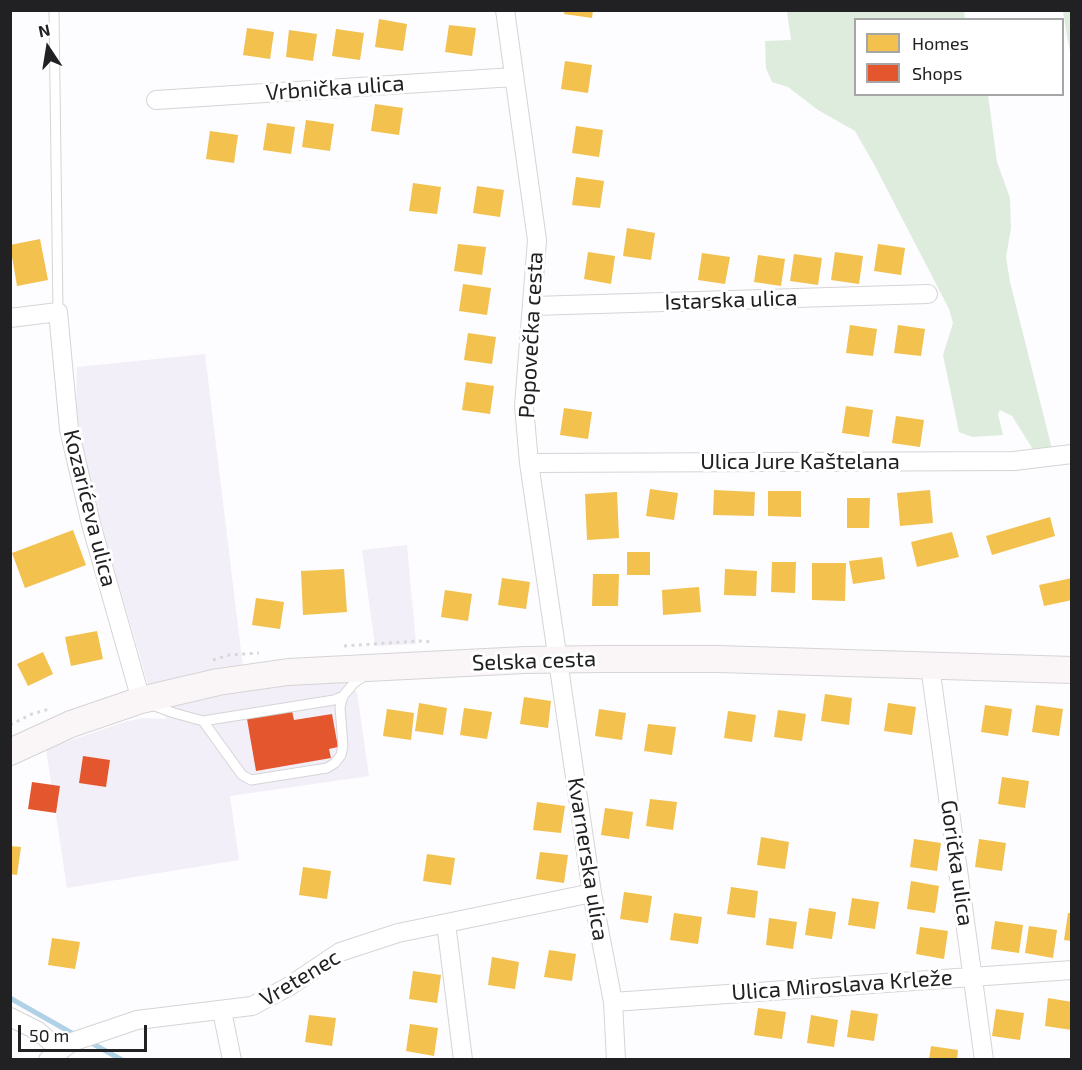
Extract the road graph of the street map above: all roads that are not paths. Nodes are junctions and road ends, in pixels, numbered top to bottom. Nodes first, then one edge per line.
1 (54, 10) edge
2 (504, 10) edge
3 (514, 77) junction
4 (156, 100) dead end
5 (928, 294) dead end
6 (533, 306) junction
7 (58, 312) junction
8 (10, 318) edge
9 (1071, 454) edge
10 (529, 463) junction
11 (558, 659) junction
12 (930, 666) junction
13 (375, 667) junction
14 (1071, 670) edge
15 (343, 696) junction
16 (141, 700) junction
17 (203, 721) junction
18 (10, 752) edge
19 (592, 893) junction
20 (446, 923) junction
21 (1071, 970) edge
22 (972, 976) junction
23 (614, 1002) junction
24 (222, 1011) junction
25 (10, 1017) edge
26 (60, 1051) edge
27 (232, 1059) edge
28 (463, 1059) edge
29 (616, 1059) edge
30 (984, 1059) edge

1 - 7 lane
2 - 3 street, Popovečka cesta
3 - 4 street, Vrbnička ulica
3 - 6 street, Popovečka cesta
5 - 6 street, Istarska ulica
6 - 10 street, Popovečka cesta
7 - 8 street
7 - 16 street, Kozarićeva ulica
9 - 10 street, Ulica Jure Kaštelana
10 - 11 street, Popovečka cesta
11 - 12 main road, Selska cesta
11 - 13 main road, Selska cesta
11 - 19 street, Kvarnerska ulica
12 - 14 main road, Selska cesta
12 - 22 street, Gorička ulica
13 - 15 lane
13 - 16 main road, Selska cesta
15 - 17 lane
15 - 17 lane
16 - 17 lane
16 - 18 main road, Selska cesta
19 - 20 street, Vretenec
19 - 23 street, Kvarnerska ulica
20 - 24 street, Vretenec
20 - 28 street
21 - 22 street, Ulica Miroslava Krleže
22 - 23 street, Ulica Miroslava Krleže
22 - 30 street, Gorička ulica
23 - 29 street, Kvarnerska ulica
24 - 26 street, Vretenec
24 - 27 street
25 - 26 street

